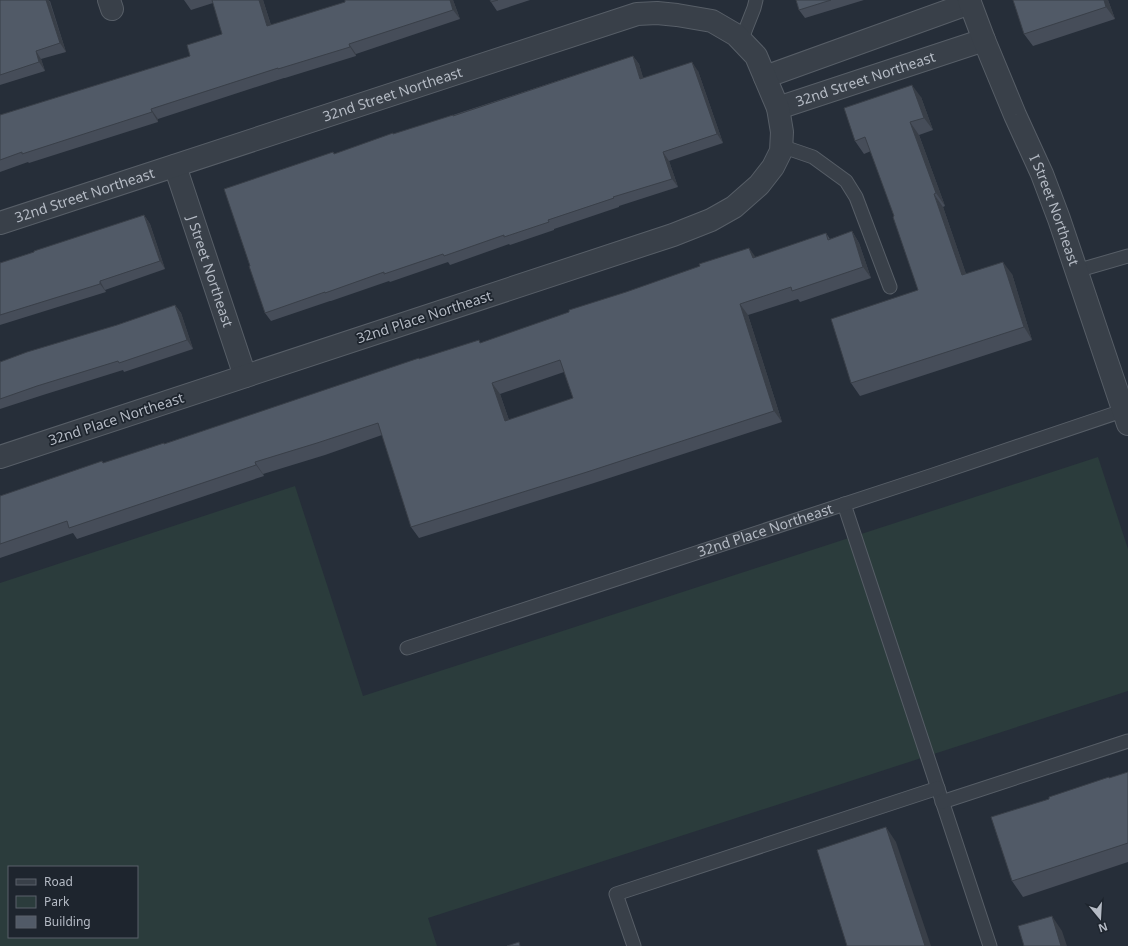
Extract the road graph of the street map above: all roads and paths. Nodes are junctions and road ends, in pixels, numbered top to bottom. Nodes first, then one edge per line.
1 (756, 0) edge
2 (970, 1) edge
3 (741, 40) junction
4 (984, 40) junction
5 (765, 77) junction
6 (778, 108) junction
7 (781, 146) junction
8 (175, 166) junction
9 (0, 223) edge
10 (1128, 256) edge
11 (1076, 271) junction
12 (890, 287) dead end
13 (245, 376) junction
14 (1126, 414) edge
15 (0, 457) edge
16 (844, 504) junction
17 (407, 648) dead end
18 (1128, 740) edge
19 (938, 788) junction
20 (942, 802) junction
21 (634, 946) edge
22 (990, 946) edge

1 - 3 lane
2 - 4 street, I Street Northeast
2 - 5 street
3 - 5 street, 32nd Street Northeast
3 - 8 street, 32nd Street Northeast
4 - 6 street, 32nd Street Northeast
4 - 11 street, I Street Northeast
5 - 6 street, 32nd Street Northeast
6 - 7 street, 32nd Place Northeast
7 - 12 lane
7 - 13 street, 32nd Place Northeast
8 - 9 street, 32nd Street Northeast
8 - 13 street, J Street Northeast
10 - 11 lane
11 - 14 street, I Street Northeast
13 - 15 street, 32nd Place Northeast
14 - 16 lane, 32nd Place Northeast
16 - 17 lane, 32nd Place Northeast
16 - 19 lane
18 - 20 lane
19 - 20 lane
19 - 21 lane
20 - 22 lane

